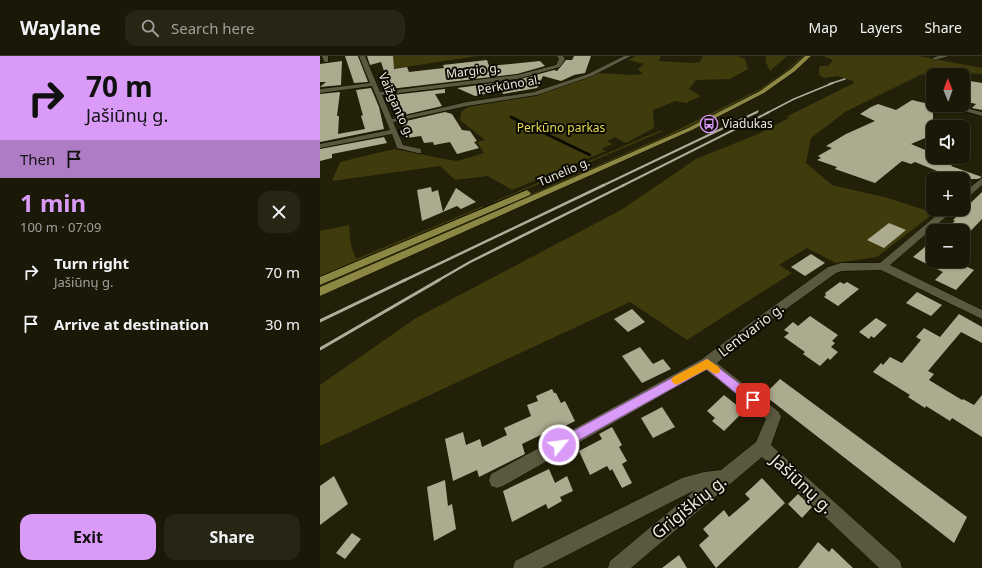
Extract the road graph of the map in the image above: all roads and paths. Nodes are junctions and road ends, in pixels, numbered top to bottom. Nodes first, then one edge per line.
1 (362, 56) edge
2 (560, 56) edge
3 (628, 56) edge
4 (798, 56) edge
5 (808, 56) edge
6 (946, 56) edge
7 (935, 58) dead end
8 (373, 84) junction
9 (320, 91) edge
10 (378, 94) junction
11 (970, 111) edge
12 (982, 114) edge
13 (390, 121) junction
14 (393, 132) junction
15 (320, 146) edge
16 (418, 151) dead end
17 (982, 181) edge
18 (970, 191) edge
19 (940, 216) edge
20 (883, 266) junction
21 (320, 281) edge
22 (320, 292) edge
23 (982, 315) edge
24 (707, 363) junction
25 (762, 448) junction
26 (724, 478) junction
27 (497, 480) dead end
28 (522, 568) edge
29 (617, 568) edge
30 (893, 568) edge

1 - 8 street, Vaižganto g.
2 - 10 street, Margio g.
3 - 13 street, Perkūno al.
4 - 21 main road, Tunelio g.
5 - 22 main road, Tunelio g.
6 - 7 street
8 - 9 street
8 - 10 street, Vaižganto g.
10 - 13 street, Vaižganto g.
11 - 12 street
13 - 14 street, Vaižganto g.
14 - 15 street
14 - 16 street, Vaižganto g.
17 - 18 street
19 - 20 street
20 - 23 street
20 - 24 street, Lentvario g.
24 - 25 street, Jašiūnų g.
24 - 27 street, Lentvario g.
25 - 26 street, Grigiškių g.
25 - 30 street, Jašiūnų g.
26 - 28 street
26 - 29 street, Grigiškių g.

